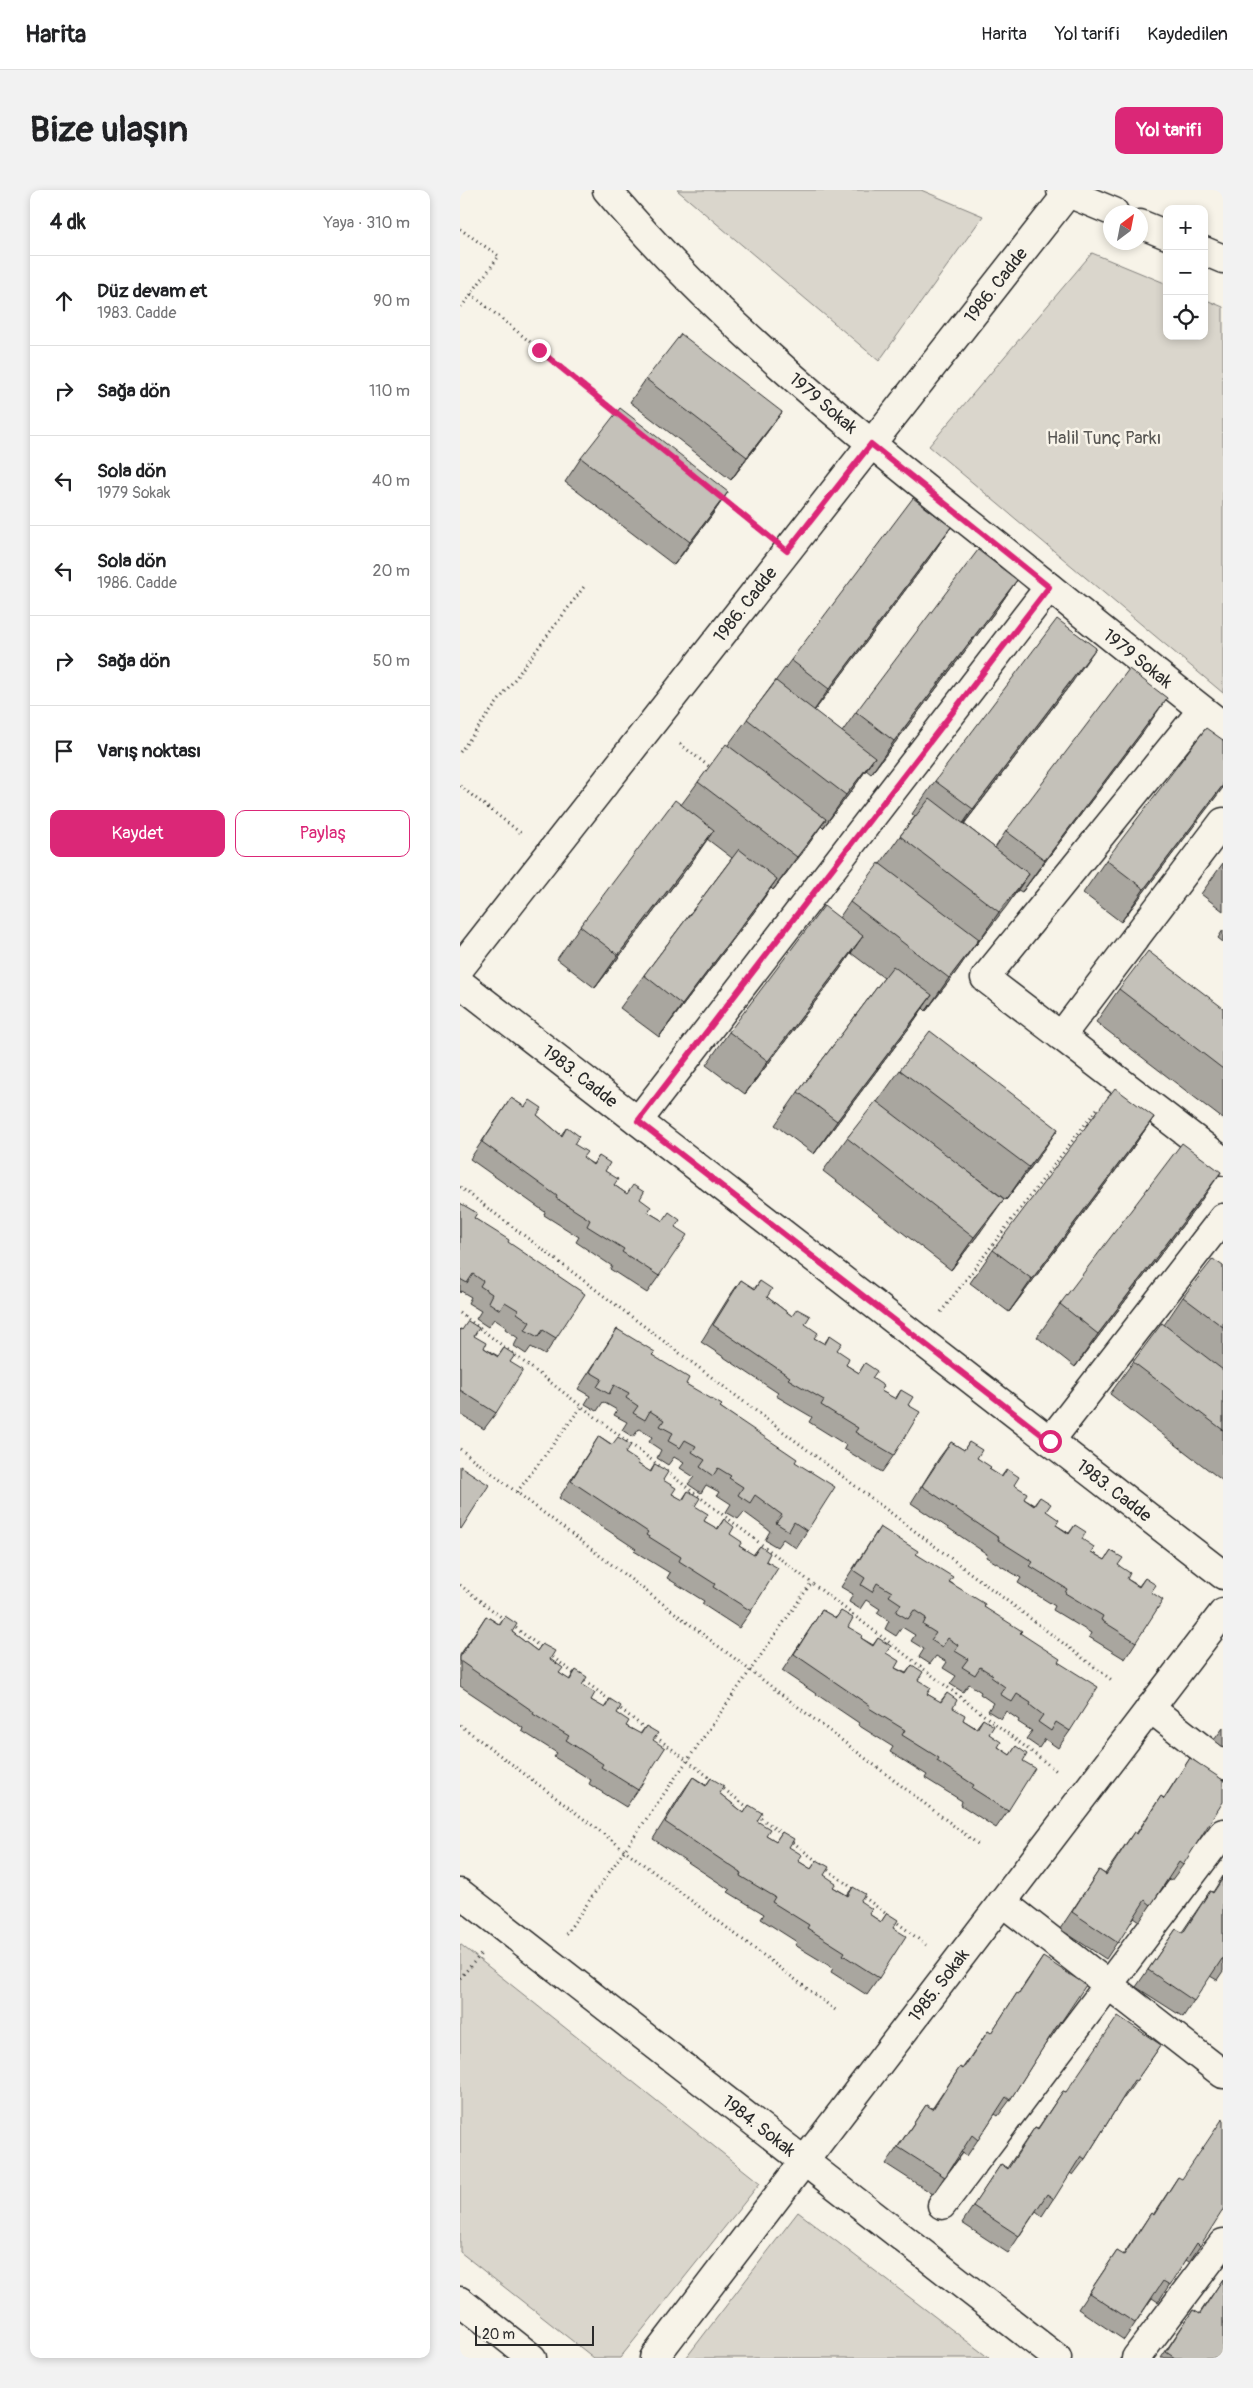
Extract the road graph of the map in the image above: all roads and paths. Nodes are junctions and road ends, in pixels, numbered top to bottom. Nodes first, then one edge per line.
1 (607, 190) edge
2 (1066, 191) edge
3 (1103, 207) edge
4 (1148, 227) edge
5 (460, 229) edge
6 (1163, 233) edge
7 (1208, 253) edge
8 (1223, 259) edge
9 (471, 294) junction
10 (460, 309) edge
11 (624, 419) edge
12 (871, 444) junction
13 (717, 494) edge
14 (787, 551) junction
15 (586, 584) dead end
16 (1049, 587) junction
17 (1213, 718) edge
18 (460, 752) edge
19 (460, 786) edge
20 (1223, 822) edge
21 (549, 854) junction
22 (460, 968) edge
23 (460, 982) edge
24 (1061, 1036) junction
25 (1118, 1080) junction
26 (638, 1121) junction
27 (1223, 1161) edge
28 (460, 1188) edge
29 (1223, 1218) edge
30 (460, 1313) edge
31 (920, 1339) junction
32 (582, 1406) junction
33 (1050, 1441) junction
34 (460, 1448) edge
35 (517, 1492) junction
36 (1223, 1575) edge
37 (812, 1582) junction
38 (460, 1585) edge
39 (1223, 1613) edge
40 (750, 1670) junction
41 (1114, 1681) dead end
42 (1150, 1708) junction
43 (460, 1725) edge
44 (687, 1760) junction
45 (1223, 1765) edge
46 (1085, 1793) junction
47 (1223, 1833) edge
48 (979, 1845) dead end
49 (624, 1850) junction
50 (460, 1892) edge
51 (1002, 1902) junction
52 (547, 1961) junction
53 (953, 1966) junction
54 (1108, 1985) junction
55 (838, 2012) dead end
56 (1223, 2074) edge
57 (804, 2161) junction
58 (942, 2205) dead end
59 (1223, 2243) edge
60 (460, 2301) edge
61 (532, 2358) edge
62 (654, 2358) edge
63 (1057, 2358) edge
64 (1136, 2358) edge

1 - 12 street, 1979 Sokak
2 - 3 street
2 - 12 street, 1986. Cadde
4 - 6 street
5 - 9 path
7 - 8 street
9 - 10 path
9 - 11 path
12 - 14 street, 1986. Cadde
12 - 16 street, 1979 Sokak
13 - 14 path
14 - 21 street, 1986. Cadde
15 - 18 path
16 - 17 street, 1979 Sokak
16 - 26 street
17 - 24 street
19 - 21 path
20 - 24 street
21 - 22 street, 1986. Cadde
23 - 26 street, 1983. Cadde
24 - 25 street
25 - 27 street
25 - 31 path
26 - 31 street, 1983. Cadde
28 - 41 path
29 - 33 street
30 - 32 path
31 - 33 street, 1983. Cadde
32 - 35 path
32 - 37 path
33 - 36 street, 1983. Cadde
34 - 35 path
35 - 40 path
37 - 40 path
37 - 46 path
38 - 44 path
39 - 42 street, 1985. Sokak
40 - 44 path
40 - 48 path
42 - 45 street
42 - 46 street, 1985. Sokak
43 - 49 path
44 - 49 path
44 - 53 path
46 - 51 street, 1985. Sokak
47 - 54 street
49 - 52 path
49 - 55 path
50 - 52 street, 1984. Sokak
51 - 53 street, 1985. Sokak
51 - 54 street
52 - 57 street, 1984. Sokak
53 - 57 street, 1985. Sokak
54 - 56 street
54 - 58 street
57 - 62 street, 1985. Sokak
57 - 63 street, 1984. Sokak
59 - 64 street
60 - 61 street

